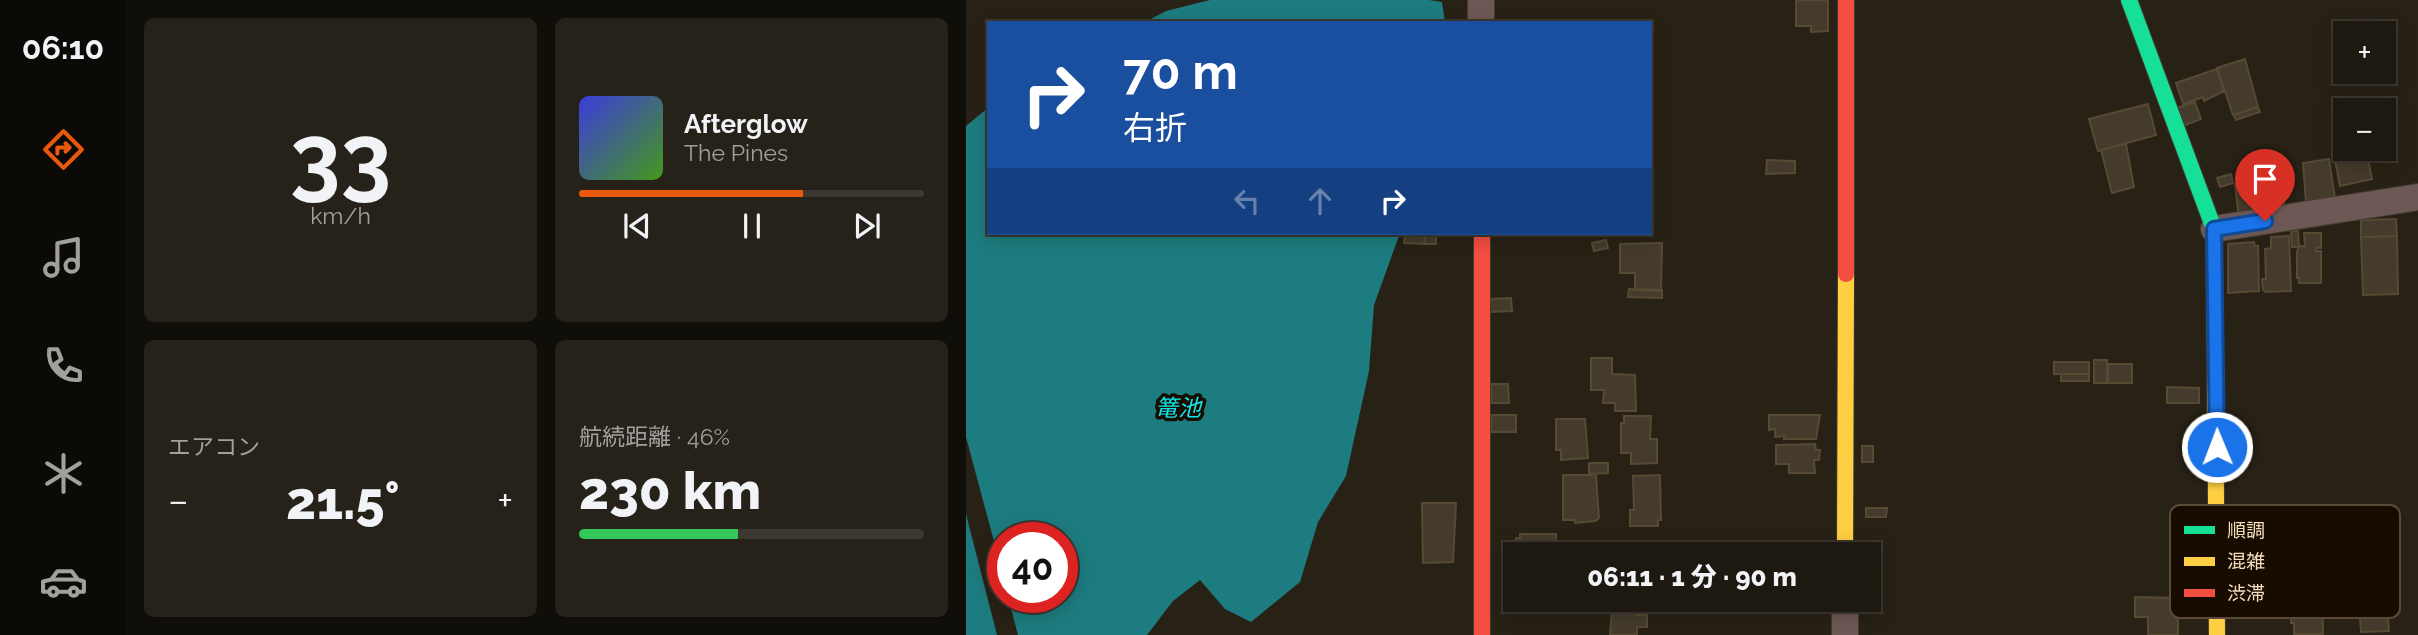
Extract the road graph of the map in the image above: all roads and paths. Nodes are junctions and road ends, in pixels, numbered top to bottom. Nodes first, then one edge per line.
1 (1481, 0) edge
2 (1846, 0) edge
3 (2129, 0) edge
4 (1481, 21) edge
5 (2418, 197) edge
6 (2214, 229) junction
7 (1482, 235) edge
8 (2216, 505) edge
9 (1845, 542) edge
10 (1845, 612) edge
11 (1482, 635) edge
12 (1845, 635) edge

1 - 4 street
2 - 9 street
3 - 6 street
5 - 6 street
6 - 8 street
7 - 11 street
10 - 12 street

